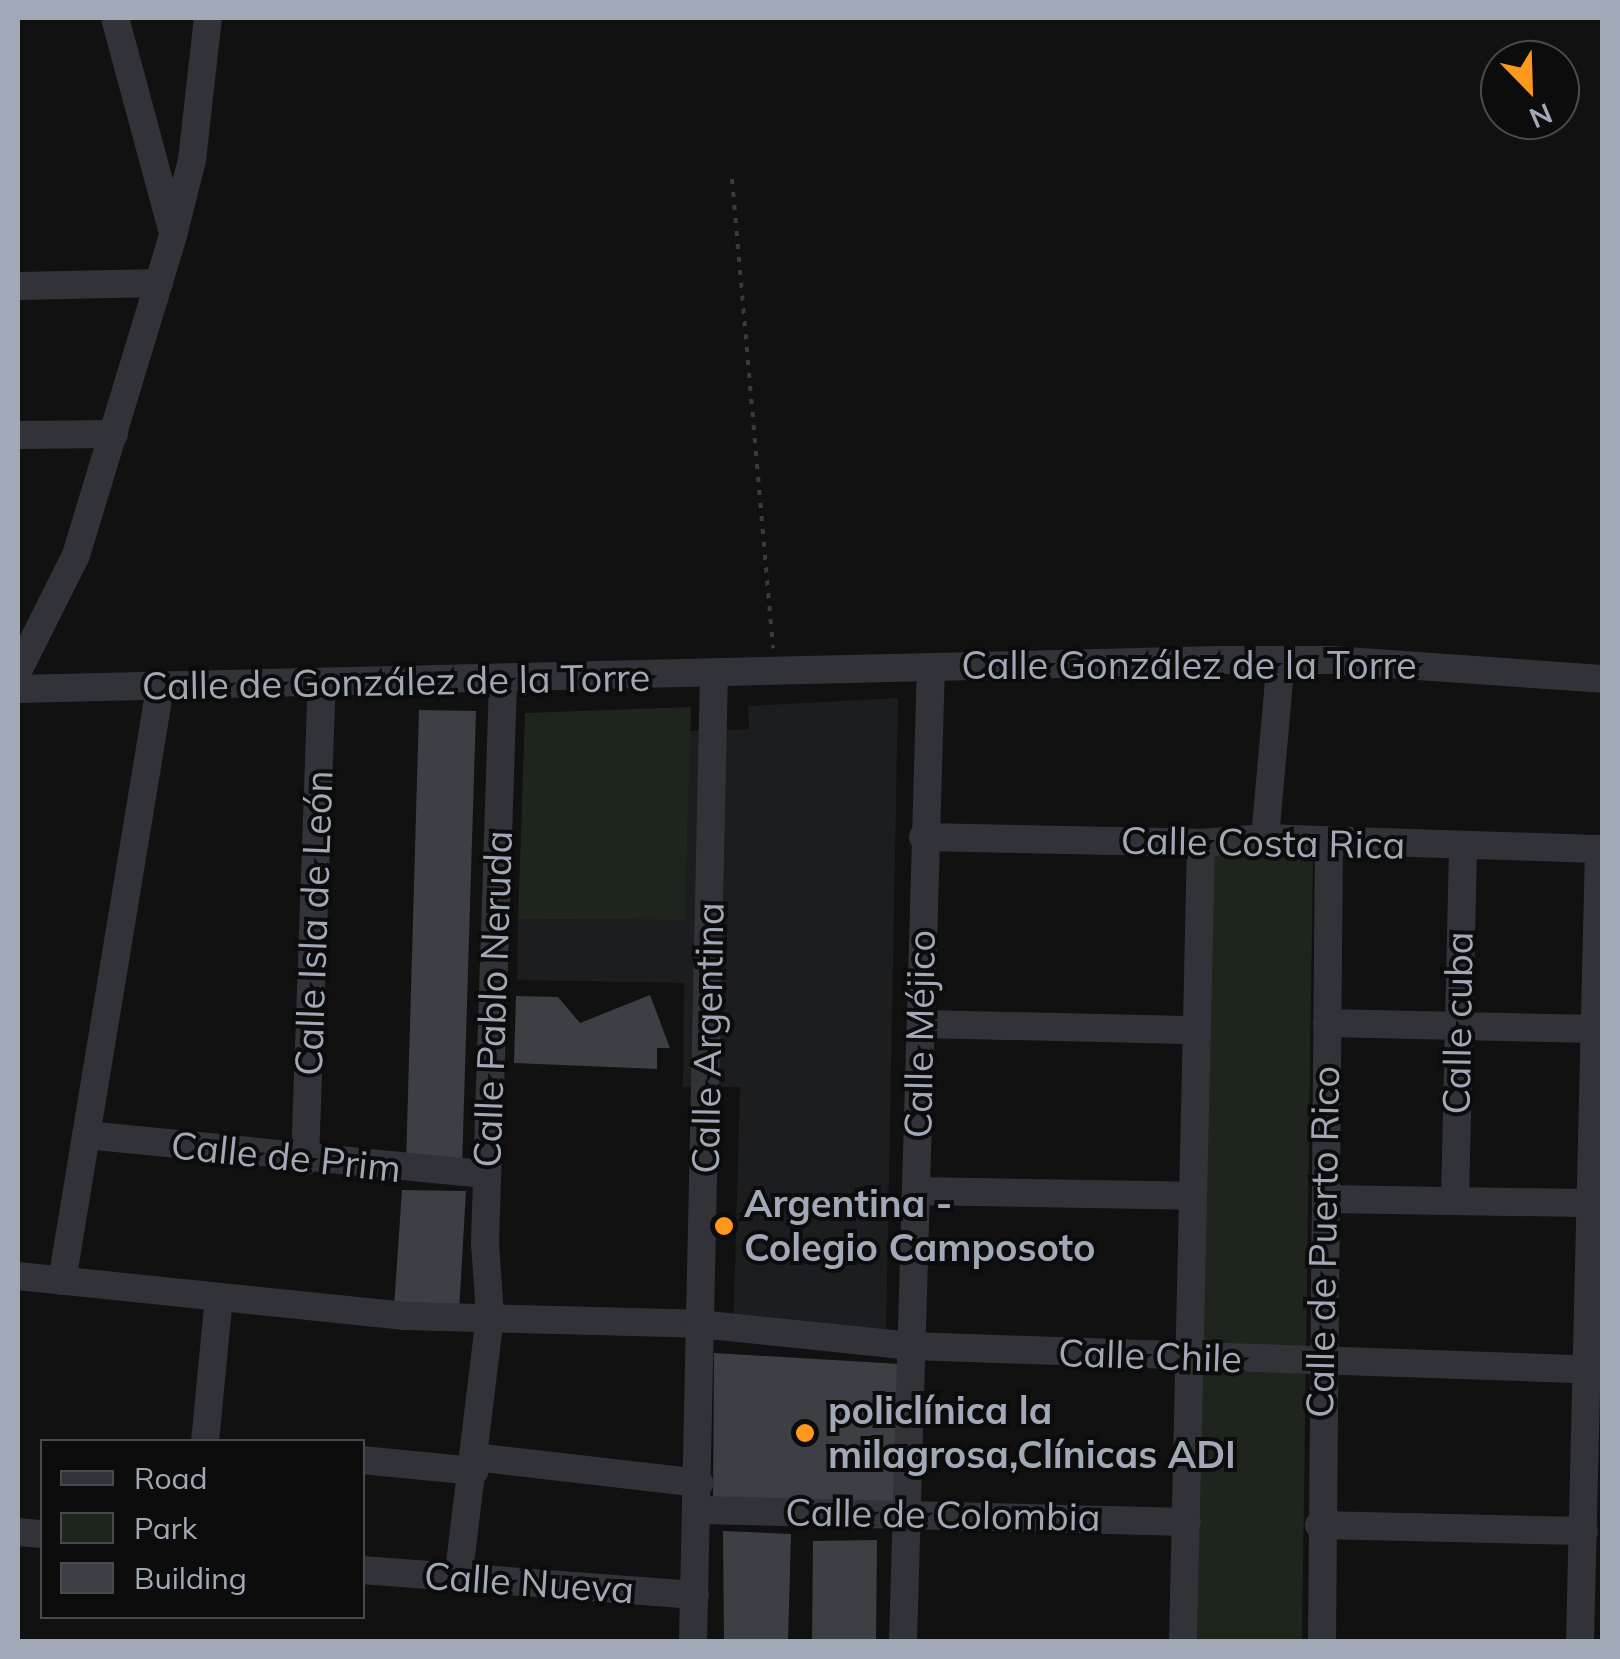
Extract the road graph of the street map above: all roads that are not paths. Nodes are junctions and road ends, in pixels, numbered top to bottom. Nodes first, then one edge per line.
1 (114, 18) edge
2 (208, 18) edge
3 (193, 147) junction
4 (151, 153) junction
5 (173, 235) junction
6 (158, 283) junction
7 (18, 286) edge
8 (114, 434) junction
9 (18, 435) edge
10 (1281, 660) junction
11 (931, 667) junction
12 (18, 671) edge
13 (775, 672) joint
14 (714, 674) junction
15 (1602, 679) edge
16 (503, 681) junction
17 (322, 684) junction
18 (160, 688) junction
19 (18, 690) edge
20 (922, 837) junction
21 (1265, 838) junction
22 (1330, 843) junction
23 (1201, 844) junction
24 (1463, 845) junction
25 (1601, 849) edge
26 (1327, 1023) junction
27 (923, 1024) junction
28 (1456, 1029) junction
29 (1595, 1029) junction
30 (1198, 1030) junction
31 (86, 1136) junction
32 (305, 1161) junction
33 (487, 1174) junction
34 (916, 1191) junction
35 (1191, 1196) junction
36 (1326, 1199) junction
37 (1455, 1201) junction
38 (1586, 1203) junction
39 (18, 1276) edge
40 (62, 1281) junction
41 (219, 1297) junction
42 (490, 1316) junction
43 (699, 1324) junction
44 (912, 1346) junction
45 (1187, 1360) junction
46 (1320, 1361) junction
47 (1593, 1369) edge
48 (205, 1439) edge
49 (365, 1460) edge
50 (474, 1464) junction
51 (699, 1496) junction
52 (902, 1513) junction
53 (1187, 1522) junction
54 (1318, 1525) junction
55 (1584, 1532) junction
56 (365, 1570) edge
57 (458, 1580) junction
58 (695, 1595) junction
59 (693, 1642) edge
60 (903, 1642) edge
61 (1182, 1642) edge
62 (1322, 1642) edge
63 (1580, 1642) edge

1 - 4 street
2 - 3 street
3 - 4 street
3 - 5 street
4 - 5 street
5 - 6 street
6 - 7 street
6 - 8 street
8 - 9 street
8 - 12 street
10 - 11 street, Calle González de la Torre
10 - 15 street, Calle González de la Torre
10 - 21 street
11 - 13 street, Calle González de la Torre
11 - 20 street, Calle Méjico
13 - 14 street, Calle de González de la Torre
14 - 16 street, Calle de González de la Torre
14 - 43 street, Calle Argentina
16 - 17 street, Calle de González de la Torre
16 - 33 street, Calle Pablo Neruda
17 - 18 street, Calle de González de la Torre
17 - 32 street, Calle Isla de León
18 - 19 street, Calle de González de la Torre
18 - 31 street
20 - 23 street, Calle Costa Rica
20 - 27 street, Calle Méjico
21 - 22 street, Calle Costa Rica
21 - 23 street, Calle Costa Rica
22 - 24 street, Calle Costa Rica
22 - 26 street, Calle de Puerto Rico
23 - 30 street
24 - 25 street, Calle Costa Rica
24 - 28 street, Calle cuba
25 - 29 street
26 - 28 street
26 - 36 street, Calle de Puerto Rico
27 - 30 street
27 - 34 street, Calle Méjico
28 - 29 street
28 - 37 street, Calle cuba
29 - 38 street
30 - 35 street
31 - 32 street, Calle de Prim
31 - 40 street
32 - 33 street, Calle de Prim
33 - 42 street, Calle Pablo Neruda
34 - 35 street
34 - 44 street, Calle Méjico
35 - 45 street
36 - 37 street
36 - 46 street, Calle de Puerto Rico
37 - 38 street
38 - 47 street
39 - 40 street, Calle Chile
40 - 41 street, Calle Chile
41 - 42 street, Calle Chile
41 - 48 street
42 - 43 street, Calle Chile
42 - 50 street, Calle Pablo Neruda
43 - 44 street, Calle Chile
43 - 51 street, Calle Argentina
44 - 45 street, Calle Chile
44 - 52 street, Calle Méjico
45 - 46 street, Calle Chile
45 - 53 street
46 - 47 street, Calle Chile
46 - 54 street, Calle de Puerto Rico
47 - 55 street
49 - 50 street, Calle de Colombia
50 - 51 street, Calle de Colombia
50 - 57 street, Calle Pablo Neruda
51 - 52 street, Calle de Colombia
51 - 58 street, Calle Argentina
52 - 53 street, Calle de Colombia
52 - 60 street, Calle Méjico
53 - 61 street
54 - 55 street
54 - 62 street, Calle de Puerto Rico
55 - 63 street
56 - 57 street, Calle Nueva
57 - 58 street, Calle Nueva
58 - 59 street, Calle Argentina

